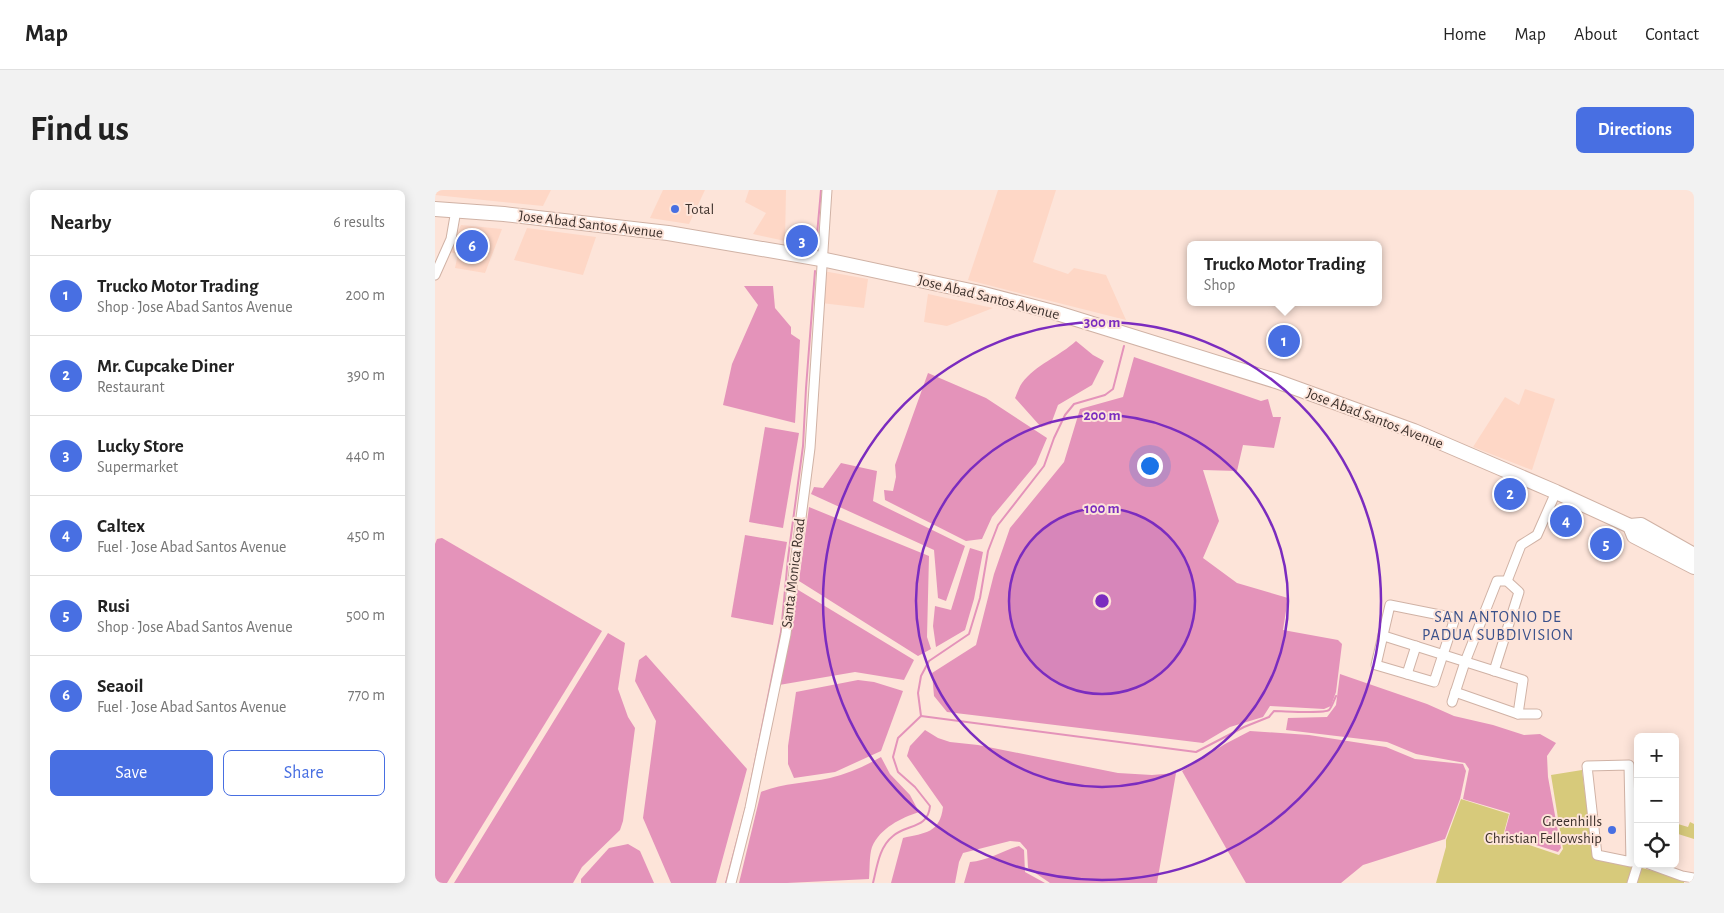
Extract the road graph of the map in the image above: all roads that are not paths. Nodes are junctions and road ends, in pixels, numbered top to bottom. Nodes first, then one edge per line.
1 (827, 190) edge
2 (435, 209) edge
3 (456, 210) junction
4 (821, 259) junction
5 (435, 275) edge
6 (1556, 492) junction
7 (1630, 526) junction
8 (1694, 555) edge
9 (1694, 566) edge
10 (1507, 581) junction
11 (1383, 636) junction
12 (1416, 646) junction
13 (1443, 654) junction
14 (1465, 662) junction
15 (1494, 671) junction
16 (1407, 674) junction
17 (1455, 692) junction
18 (1452, 702) dead end
19 (1518, 714) junction
20 (1537, 714) dead end
21 (1635, 862) edge
22 (1634, 868) edge
23 (1658, 868) edge
24 (1694, 878) edge
25 (1682, 879) edge
26 (731, 883) edge
27 (1632, 883) edge

1 - 4 street, Santa Monica Road
2 - 3 highway, Jose Abad Santos Avenue
3 - 4 highway, Jose Abad Santos Avenue
3 - 5 street
4 - 6 highway, Jose Abad Santos Avenue
4 - 26 street, Santa Monica Road
6 - 7 highway, Jose Abad Santos Avenue
6 - 10 street
7 - 8 highway, Jose Abad Santos Avenue
7 - 9 highway, Jose Abad Santos Avenue
10 - 14 street
10 - 15 street
11 - 12 street
11 - 13 street
11 - 16 street
12 - 13 street
12 - 16 street
13 - 14 street
13 - 16 street
14 - 15 street
14 - 17 street
15 - 19 street
17 - 18 street
17 - 19 street
19 - 20 street
21 - 21 street
22 - 27 street
23 - 25 street
24 - 25 street

